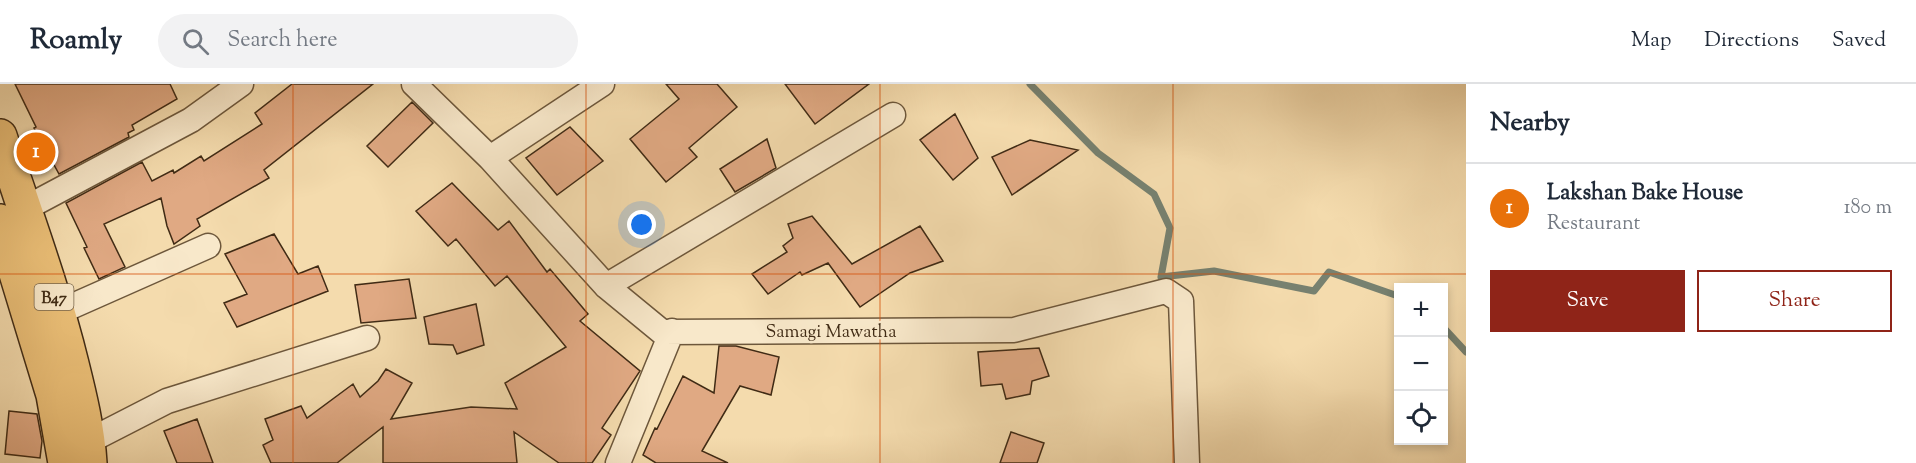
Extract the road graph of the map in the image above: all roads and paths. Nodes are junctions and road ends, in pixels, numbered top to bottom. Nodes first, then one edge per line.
1 (241, 84) edge
2 (414, 84) edge
3 (602, 84) edge
4 (893, 114) dead end
5 (0, 136) edge
6 (490, 158) junction
7 (12, 215) edge
8 (208, 246) dead end
9 (606, 286) junction
10 (59, 312) junction
11 (672, 332) junction
12 (367, 338) dead end
13 (90, 452) edge
14 (65, 463) edge
15 (618, 463) edge
16 (1187, 463) edge

1 - 7 street
2 - 6 street, Samagi Mawatha
3 - 6 street
4 - 9 street
5 - 7 main road, B47
6 - 9 street, Samagi Mawatha
7 - 10 main road, B47
7 - 14 main road, B47
8 - 10 street
9 - 11 street, Samagi Mawatha
10 - 13 main road, B47
11 - 15 street
11 - 16 street, Samagi Mawatha
12 - 13 street

